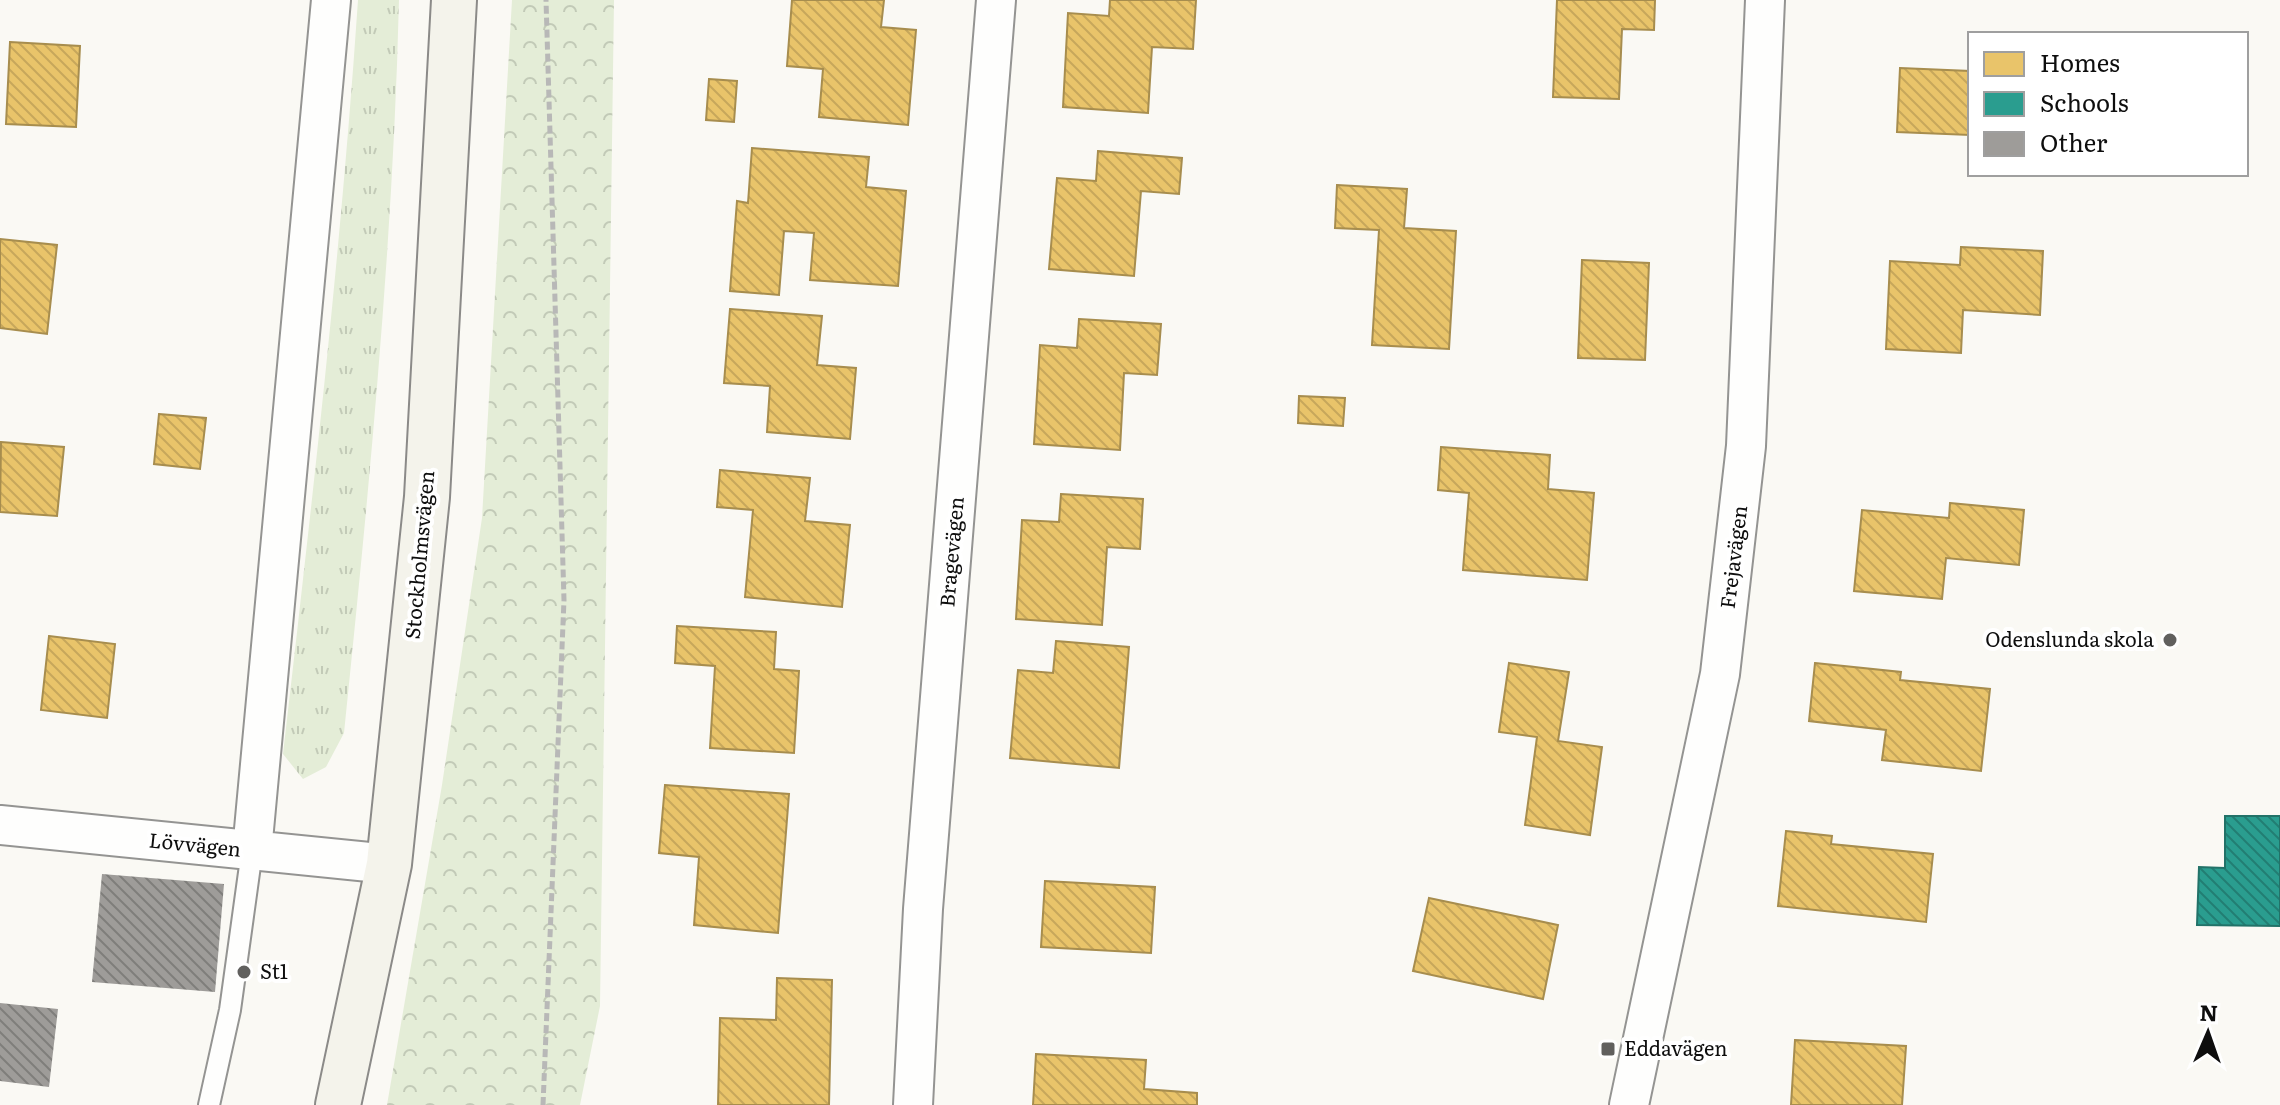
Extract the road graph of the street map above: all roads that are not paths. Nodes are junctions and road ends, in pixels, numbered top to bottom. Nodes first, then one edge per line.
1 (331, 0) edge
2 (454, 0) edge
3 (996, 0) edge
4 (1765, 0) edge
5 (0, 825) edge
6 (252, 851) junction
7 (389, 864) junction
8 (209, 1105) edge
9 (338, 1105) edge
10 (913, 1105) edge
11 (1629, 1105) edge

1 - 6 street
2 - 7 main road, Stockholmsvägen
3 - 10 street, Bragevägen
4 - 11 street, Frejavägen
5 - 6 street, Lövvägen
6 - 7 street, Lövvägen
6 - 8 lane
7 - 9 main road, Stockholmsvägen

